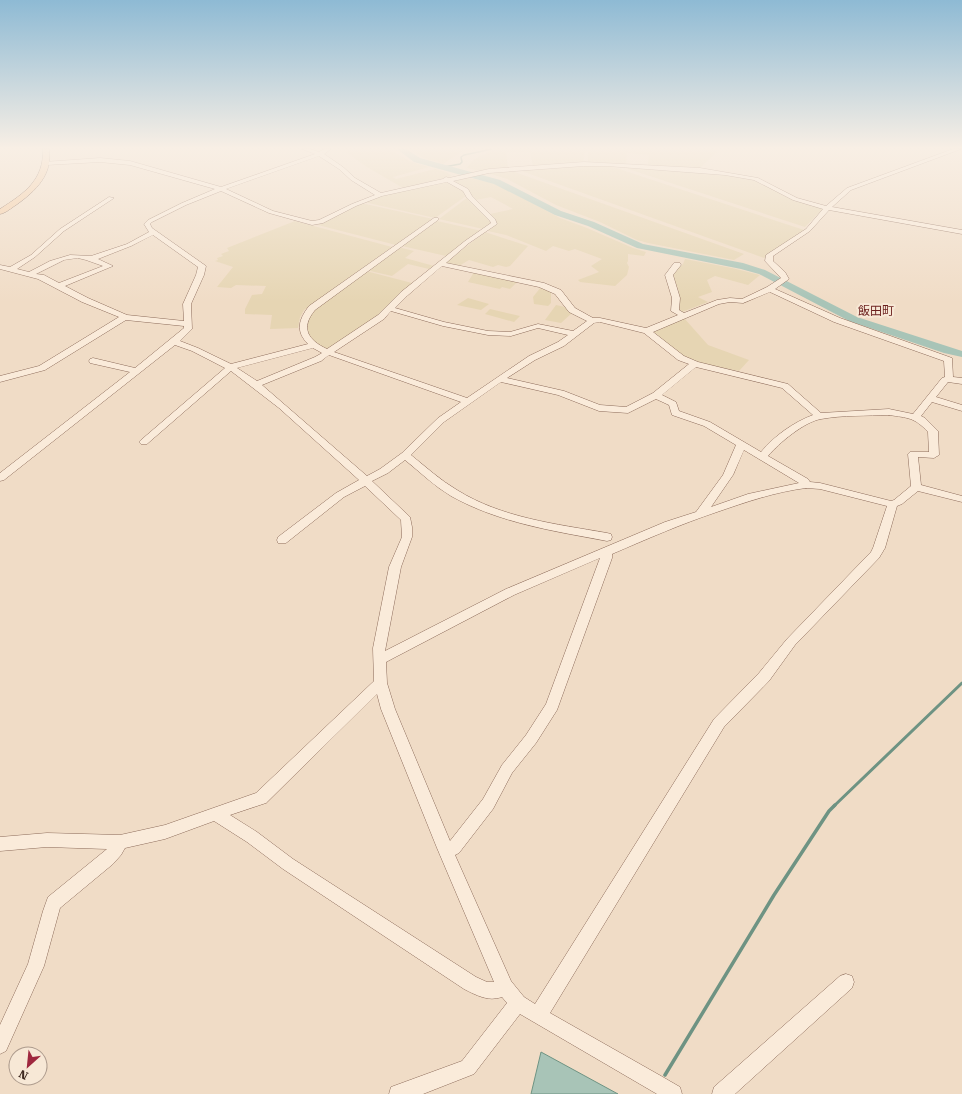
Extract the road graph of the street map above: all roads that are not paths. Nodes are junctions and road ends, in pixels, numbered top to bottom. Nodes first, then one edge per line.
1 (16, 200) edge
2 (107, 200) edge
3 (196, 200) edge
4 (245, 200) edge
5 (367, 200) edge
6 (472, 200) edge
7 (802, 200) edge
8 (836, 200) edge
9 (827, 208) junction
10 (0, 212) edge
11 (436, 219) dead end
12 (154, 232) junction
13 (962, 232) edge
14 (94, 258) junction
15 (441, 264) junction
16 (677, 265) dead end
17 (0, 267) edge
18 (12, 269) junction
19 (32, 273) junction
20 (59, 286) junction
21 (770, 289) junction
22 (391, 309) junction
23 (684, 316) junction
24 (125, 317) junction
25 (592, 321) junction
26 (188, 324) junction
27 (648, 331) junction
28 (574, 334) junction
29 (174, 342) junction
30 (313, 345) junction
31 (327, 352) junction
32 (93, 361) dead end
33 (695, 364) junction
34 (231, 368) junction
35 (136, 371) junction
36 (0, 379) edge
37 (500, 379) junction
38 (948, 379) junction
39 (962, 381) edge
40 (257, 384) junction
41 (656, 395) junction
42 (929, 398) junction
43 (468, 401) junction
44 (962, 408) edge
45 (818, 416) junction
46 (915, 417) junction
47 (144, 442) dead end
48 (741, 444) junction
49 (405, 455) junction
50 (762, 456) junction
51 (0, 478) edge
52 (366, 481) junction
53 (806, 485) junction
54 (916, 487) junction
55 (962, 499) edge
56 (891, 504) junction
57 (700, 514) junction
58 (607, 537) dead end
59 (282, 540) dead end
60 (606, 552) junction
61 (379, 660) junction
62 (381, 683) junction
63 (215, 814) junction
64 (120, 842) junction
65 (0, 844) edge
66 (445, 848) junction
67 (846, 982) dead end
68 (505, 987) junction
69 (518, 1002) junction
70 (538, 1016) junction
71 (0, 1046) edge
72 (398, 1094) edge
73 (673, 1094) edge
74 (721, 1094) edge

1 - 10 main road
2 - 18 street
3 - 12 street
4 - 5 street
6 - 15 street
7 - 9 street
8 - 9 street
9 - 13 street
9 - 21 street
11 - 30 street
12 - 14 street
12 - 26 street
14 - 19 street
14 - 20 street
15 - 22 street
15 - 25 street
16 - 23 street
17 - 18 street
18 - 19 street
19 - 20 street
20 - 24 street
21 - 23 street
21 - 38 street
22 - 28 street
22 - 31 street
23 - 27 street
24 - 26 street
24 - 36 street
25 - 27 street
25 - 28 street
26 - 29 street
27 - 33 street
28 - 37 street
29 - 34 street
29 - 35 street
30 - 31 street
30 - 34 street
31 - 40 street
31 - 43 street
32 - 35 street
33 - 41 street
33 - 45 street
34 - 40 street
34 - 47 street
35 - 51 street
37 - 41 street
37 - 43 street
38 - 39 street
38 - 42 street
40 - 52 street
41 - 48 street
42 - 44 street
42 - 46 street
43 - 49 street
45 - 46 street
45 - 50 street
46 - 54 street
48 - 50 street
48 - 57 street
49 - 52 street
49 - 58 street
50 - 53 street
52 - 59 street
52 - 61 street
53 - 56 street
53 - 57 street
54 - 55 street
54 - 56 street
56 - 70 street
57 - 60 street
60 - 61 street
60 - 66 street
61 - 62 street
62 - 63 street
62 - 66 street
63 - 64 street
63 - 68 street
64 - 65 street
64 - 71 street
66 - 68 street
67 - 74 street
68 - 69 street
69 - 70 street
69 - 72 street
70 - 73 street

